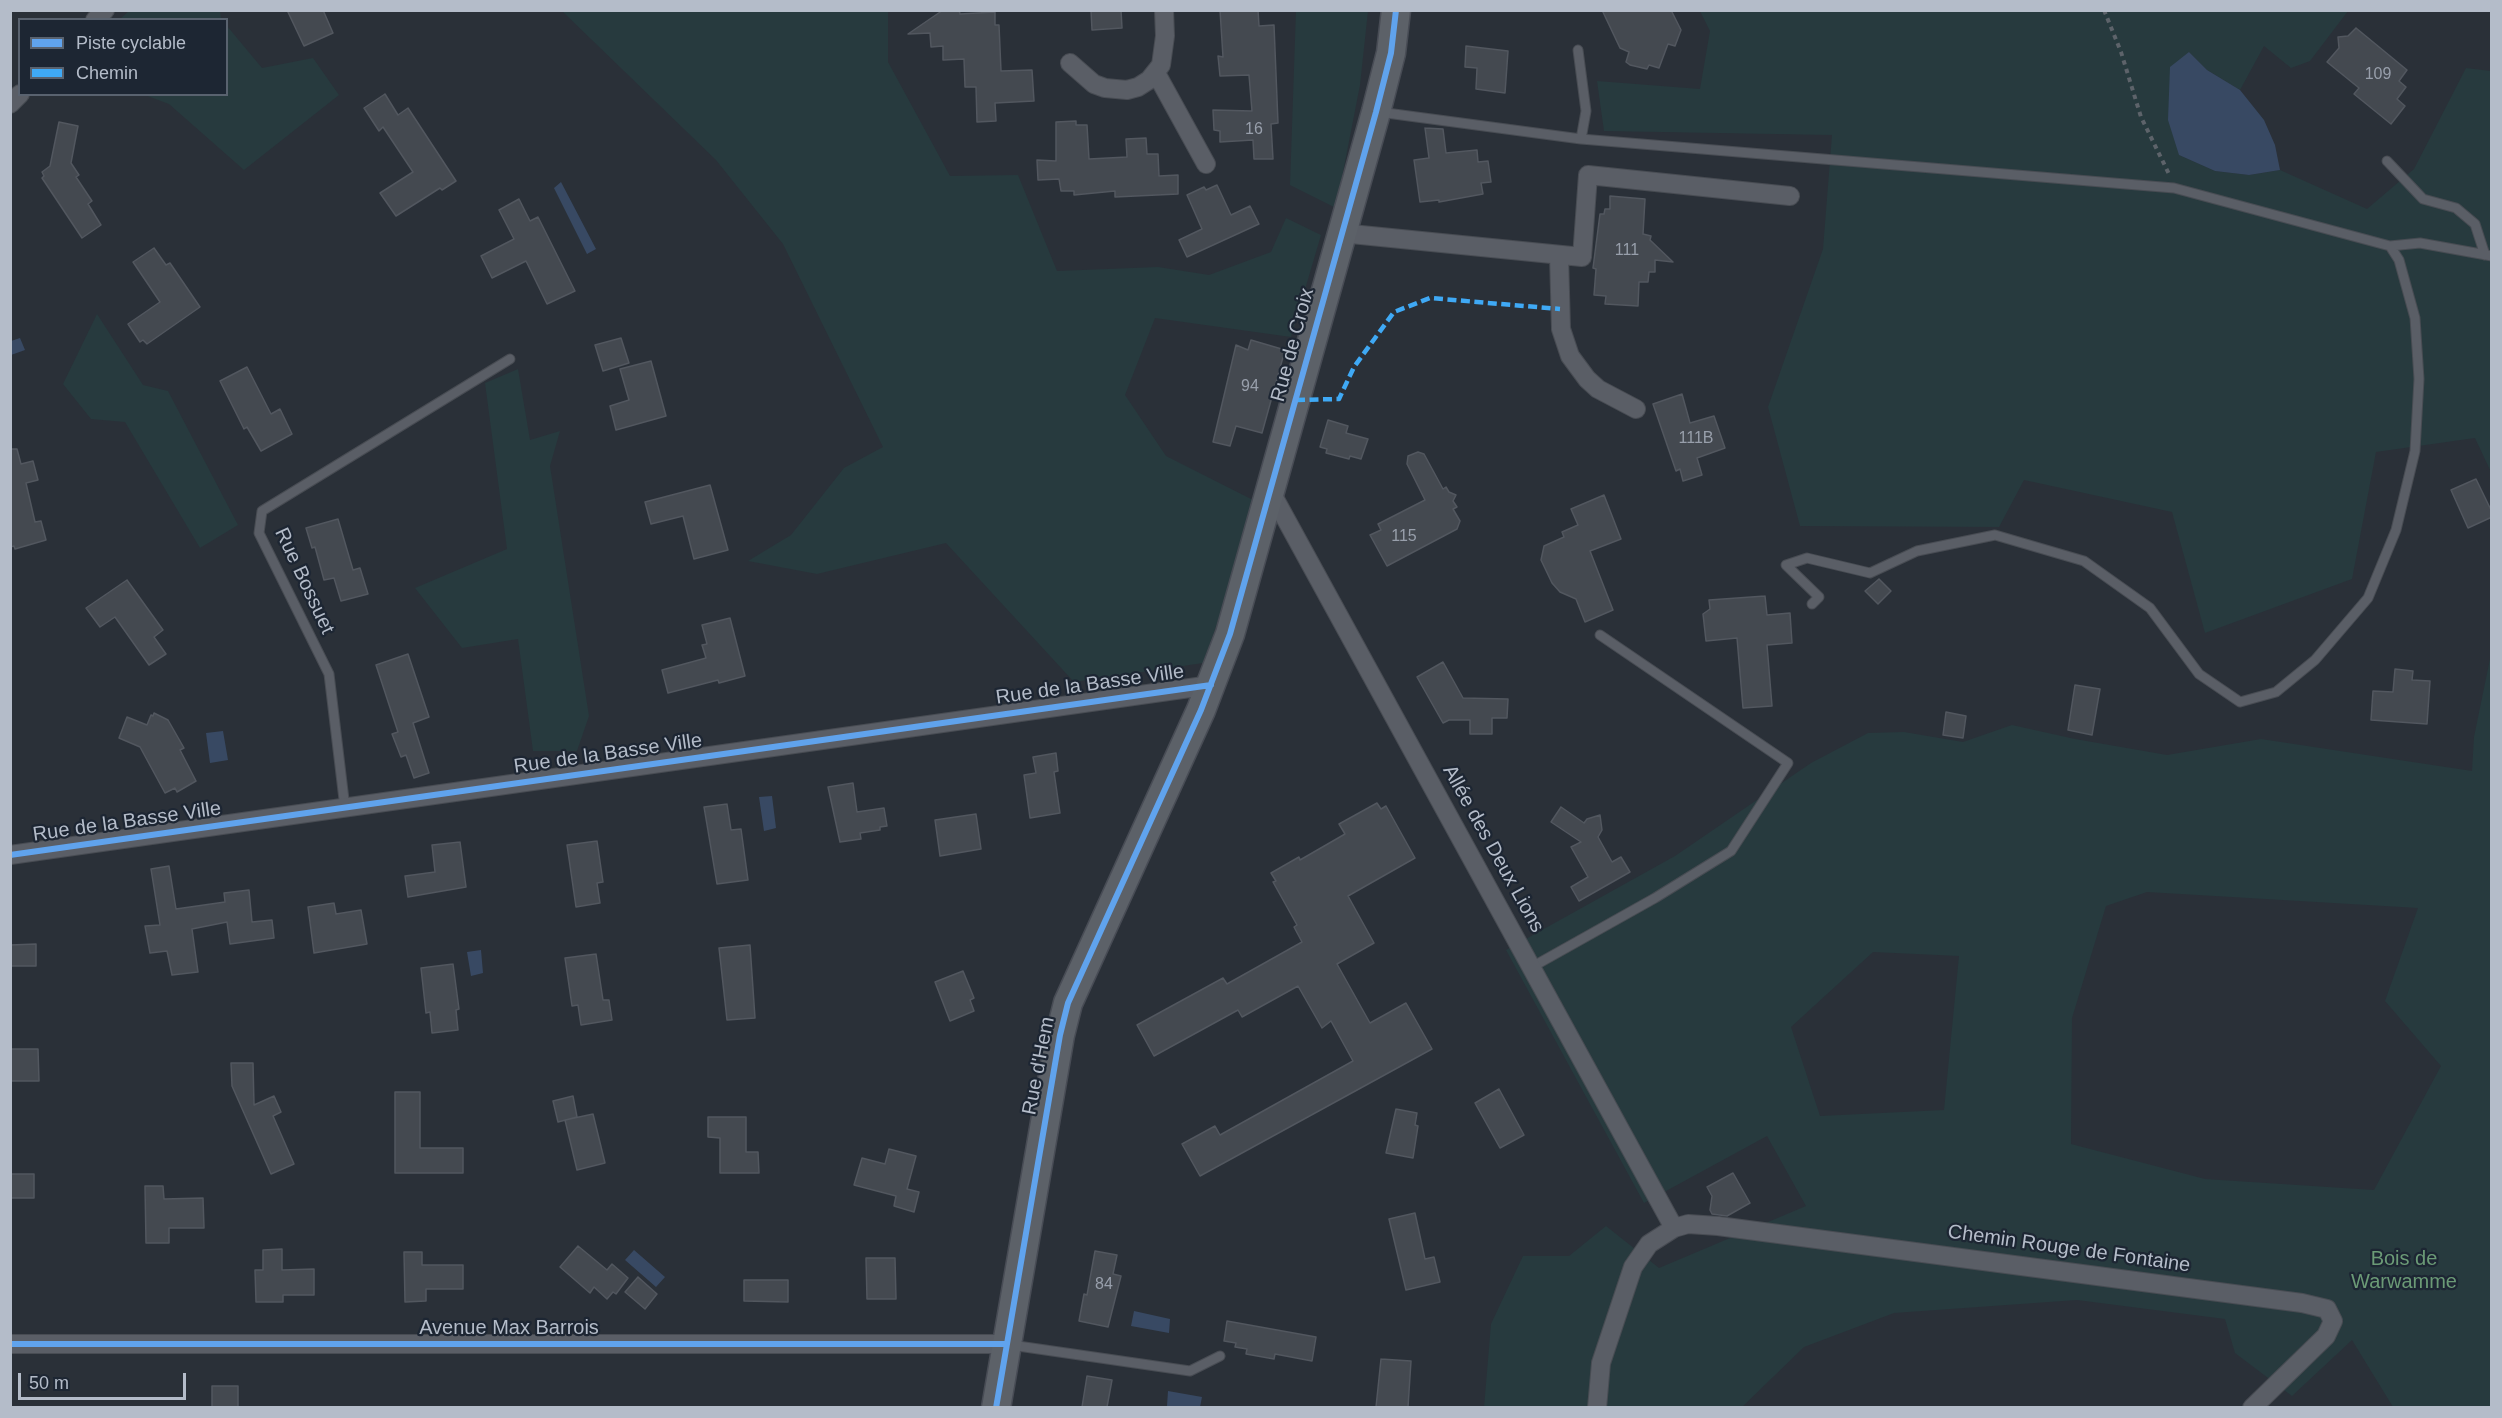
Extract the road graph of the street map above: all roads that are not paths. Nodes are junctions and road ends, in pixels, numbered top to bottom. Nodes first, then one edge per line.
1 (1164, 10) edge
2 (1396, 10) edge
3 (1578, 50) dead end
4 (1070, 63) dead end
5 (1156, 73) junction
6 (1376, 112) junction
7 (1581, 139) junction
8 (2387, 161) dead end
9 (1206, 164) dead end
10 (1790, 196) dead end
11 (1341, 233) junction
12 (2390, 246) junction
13 (1559, 255) junction
14 (2488, 255) edge
15 (510, 360) dead end
16 (1636, 409) dead end
17 (1271, 492) junction
18 (1812, 604) dead end
19 (1600, 635) dead end
20 (1211, 685) junction
21 (345, 808) junction
22 (10, 855) edge
23 (1532, 967) junction
24 (1674, 1228) junction
25 (10, 1344) edge
26 (1007, 1344) junction
27 (1220, 1356) dead end
28 (996, 1407) edge
29 (1597, 1407) edge
30 (2253, 1407) edge

1 - 5 street
2 - 6 main road, Rue de Croix
3 - 7 lane
4 - 5 street
5 - 9 street
6 - 7 lane
6 - 11 main road, Rue de Croix
7 - 12 lane
8 - 14 lane
10 - 13 street
11 - 13 street
11 - 17 main road, Rue de Croix
12 - 14 lane
12 - 18 lane
13 - 16 street
15 - 21 lane, Rue Bossuet
17 - 20 main road, Rue de Croix
17 - 23 street, Allée des Deux Lions
19 - 23 lane
20 - 21 street, Rue de la Basse Ville
20 - 26 main road, Rue d'Hem
21 - 22 street, Rue de la Basse Ville
23 - 24 street, Allée des Deux Lions
24 - 29 street
24 - 30 street, Chemin Rouge de Fontaine
25 - 26 street, Avenue Max Barrois
26 - 27 lane
26 - 28 main road, Rue d'Hem

